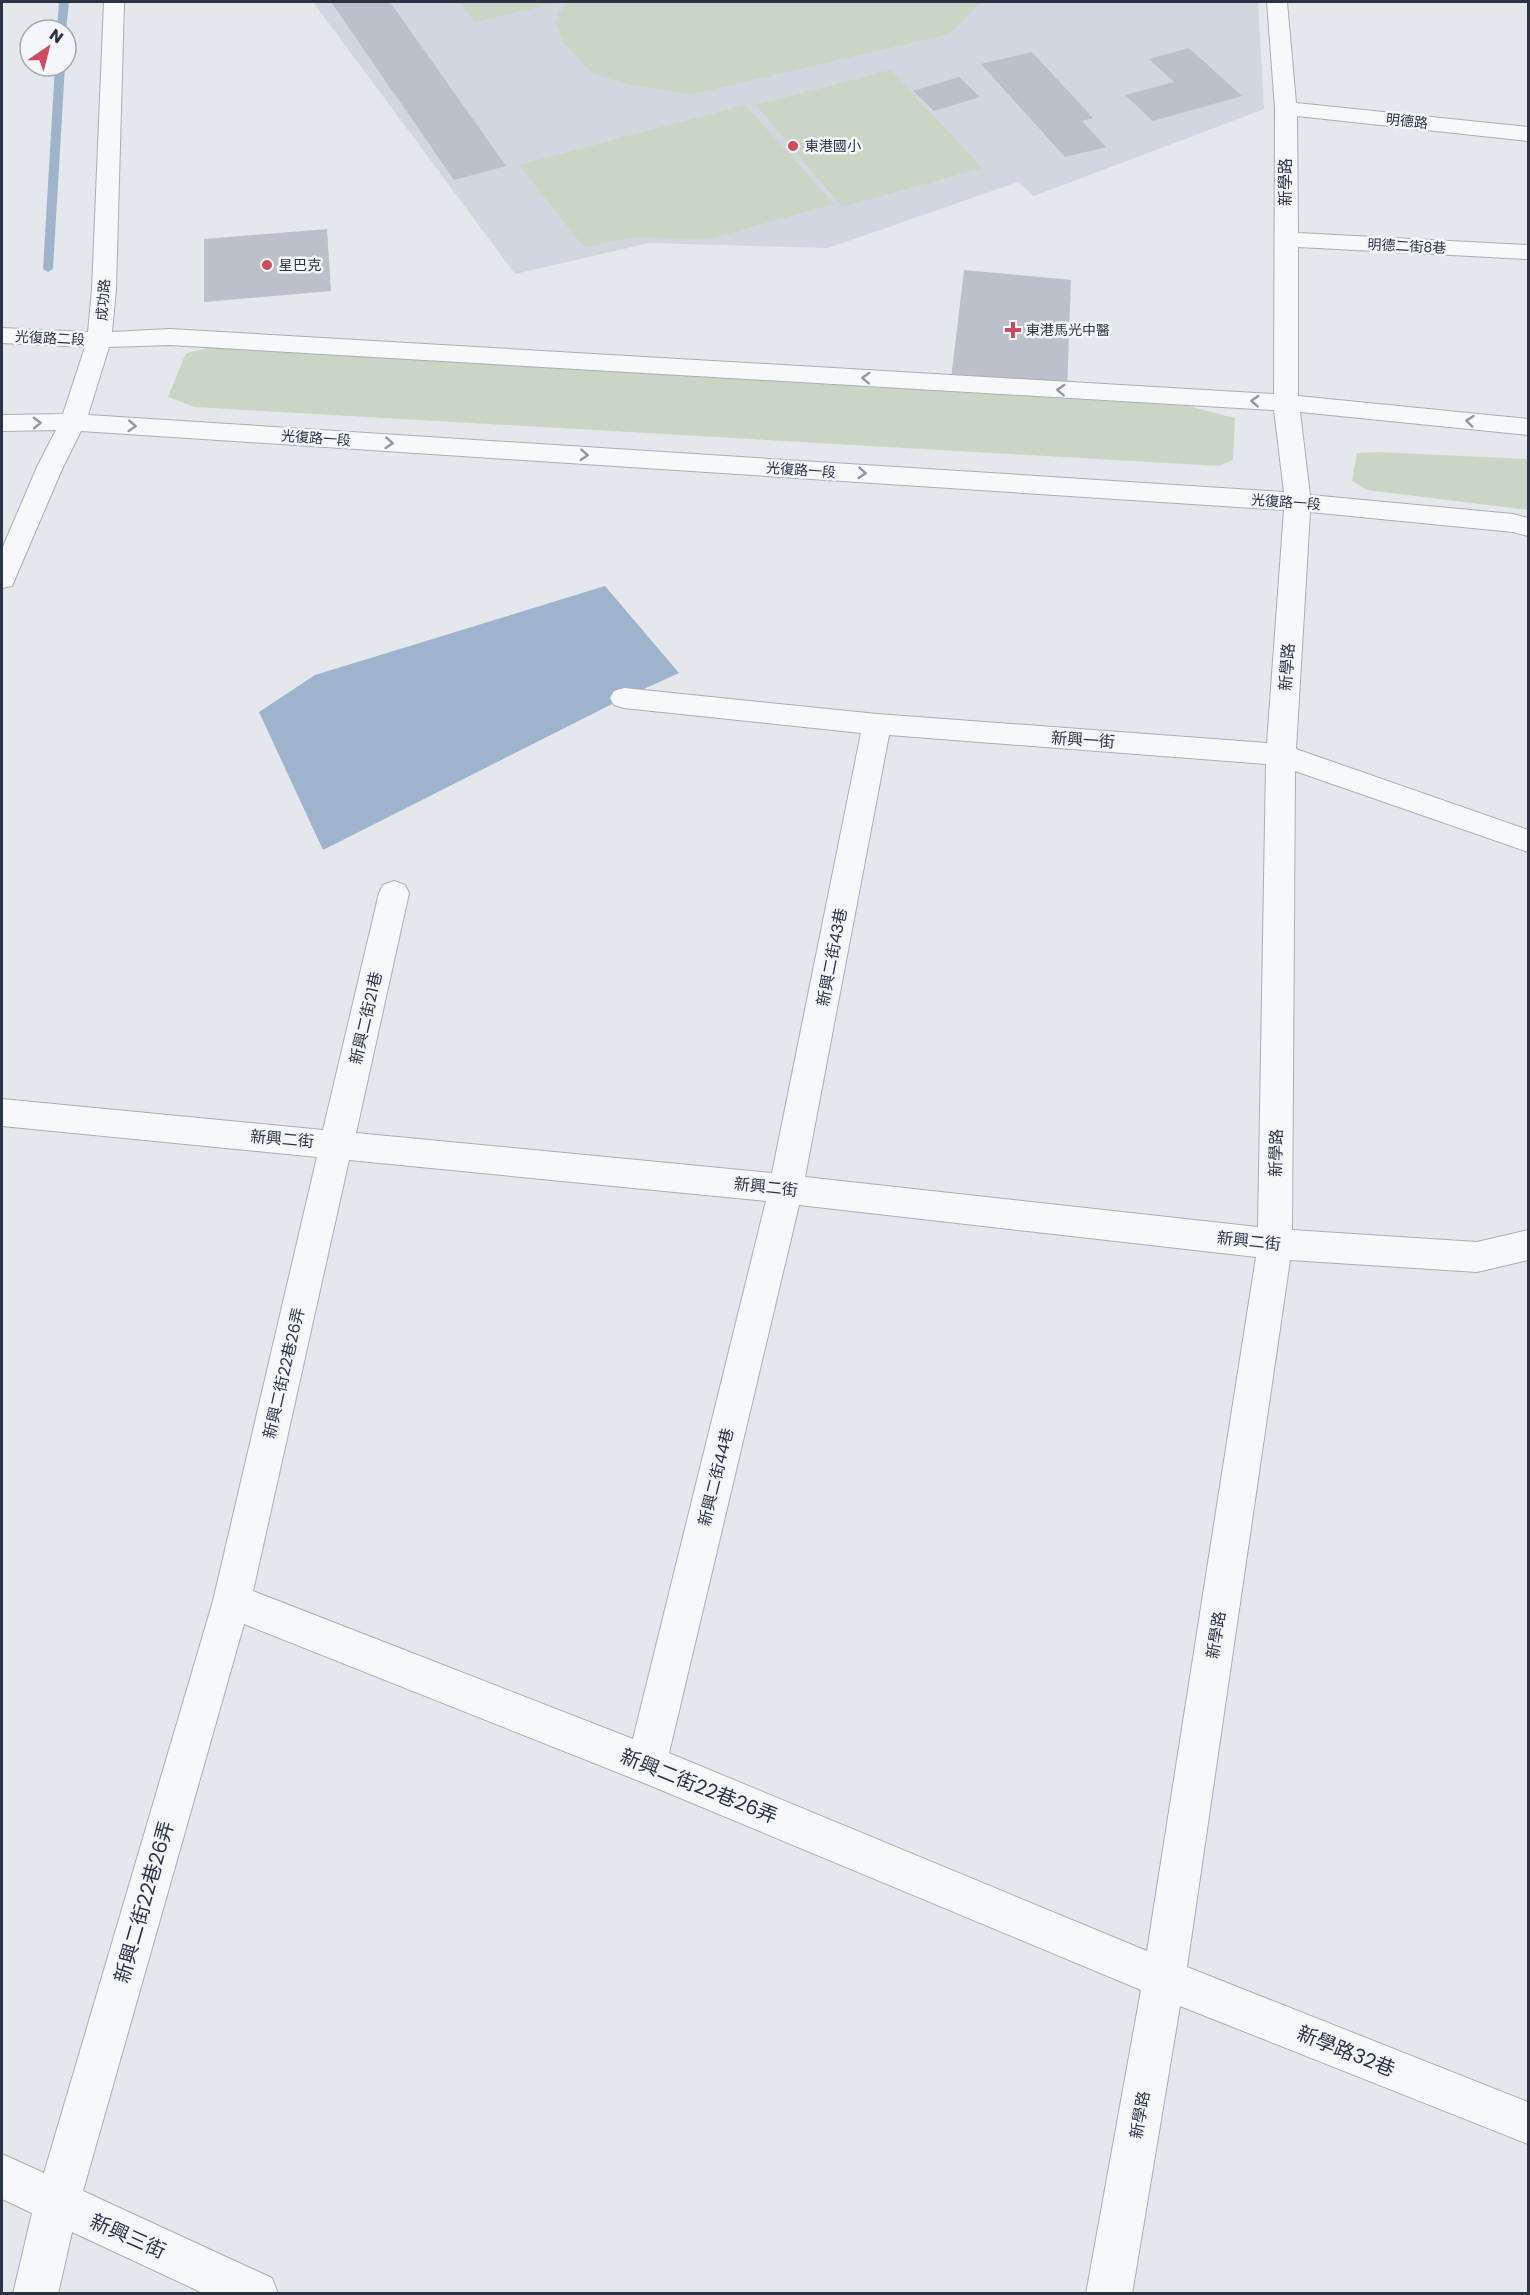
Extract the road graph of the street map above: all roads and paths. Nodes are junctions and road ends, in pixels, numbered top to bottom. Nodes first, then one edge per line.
1 (114, 2) edge
2 (1277, 2) edge
3 (1286, 108) junction
4 (1528, 134) edge
5 (1286, 239) junction
6 (1528, 252) edge
7 (2, 335) edge
8 (99, 340) junction
9 (1286, 403) junction
10 (73, 422) junction
11 (2, 423) edge
12 (1528, 427) edge
13 (1298, 502) junction
14 (1528, 527) edge
15 (2, 579) edge
16 (624, 698) dead end
17 (877, 724) junction
18 (1281, 755) junction
19 (1528, 841) edge
20 (394, 893) dead end
21 (2, 1112) edge
22 (338, 1144) junction
23 (786, 1189) junction
24 (1275, 1245) junction
25 (1528, 1245) edge
26 (231, 1602) junction
27 (647, 1764) junction
28 (1164, 1979) junction
29 (1528, 2124) edge
30 (2, 2176) edge
31 (57, 2203) junction
32 (35, 2294) edge
33 (256, 2294) edge
34 (1109, 2294) edge

1 - 8 street, 成功路
2 - 3 street, 新學路
3 - 4 street, 明德路
3 - 5 street, 新學路
5 - 6 street, 明德二街8巷
5 - 9 street, 新學路
7 - 8 street, 光復路二段
9 -> 8 street
8 - 10 street, 成功路
12 -> 9 street
9 - 13 street, 新學路
11 -> 10 street
10 -> 13 street, 光復路一段
10 - 15 street, 成功路
13 - 14 street, 光復路一段
13 - 18 street, 新學路
16 - 17 street, 新興一街
17 - 18 street, 新興一街
17 - 23 street, 新興二街43巷
18 - 19 street, 新興一街
18 - 24 street, 新學路
20 - 22 street, 新興二街21巷
21 - 22 street, 新興二街
22 - 23 street, 新興二街
22 - 26 street, 新興二街22巷26弄
23 - 24 street, 新興二街
23 - 27 street, 新興二街44巷
24 - 25 street, 新興二街
24 - 28 street, 新學路
26 - 27 street, 新興二街22巷26弄
26 - 31 street, 新興二街22巷26弄
27 - 28 street, 新興二街22巷26弄
28 - 29 street, 新學路32巷
28 - 34 street, 新學路
30 - 31 street, 新興三街
31 - 32 street, 新興二街22巷26弄
31 - 33 street, 新興三街

